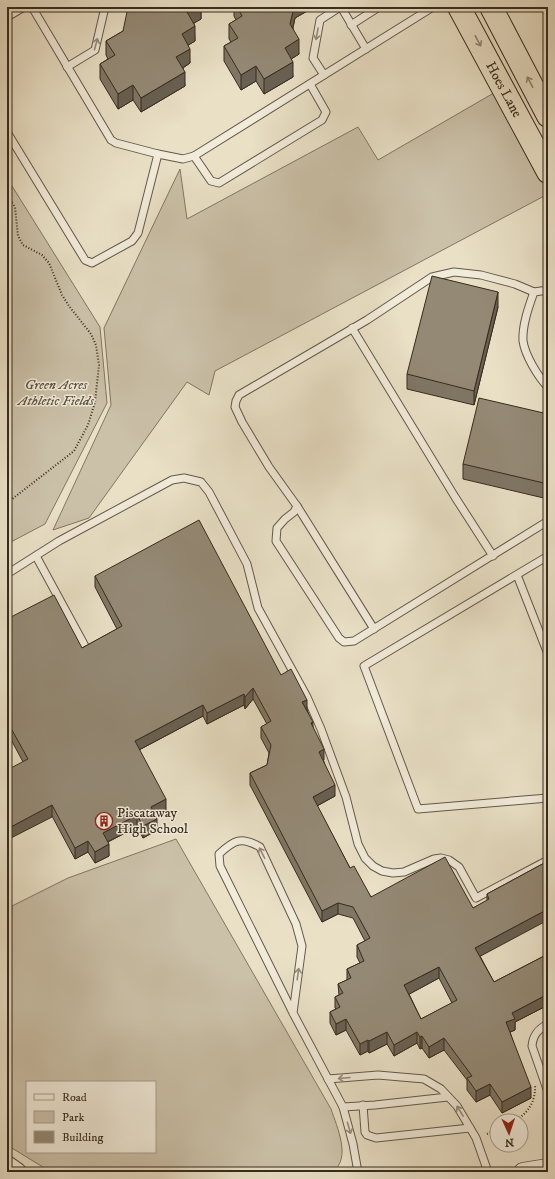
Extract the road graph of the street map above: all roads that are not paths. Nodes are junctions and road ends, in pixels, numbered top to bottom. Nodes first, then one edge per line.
1 (24, 7) edge
2 (32, 7) edge
3 (105, 7) edge
4 (340, 7) edge
5 (433, 7) edge
6 (459, 7) edge
7 (491, 7) edge
8 (376, 8) edge
9 (7, 17) edge
10 (351, 24) junction
11 (366, 49) junction
12 (68, 67) junction
13 (324, 75) junction
14 (310, 84) junction
15 (548, 116) edge
16 (7, 132) edge
17 (158, 154) junction
18 (194, 156) junction
19 (548, 172) edge
20 (548, 290) edge
21 (534, 292) junction
22 (352, 328) junction
23 (548, 387) edge
24 (297, 506) junction
25 (548, 522) edge
26 (36, 556) junction
27 (493, 556) junction
28 (548, 556) edge
29 (7, 574) edge
30 (517, 575) junction
31 (374, 629) junction
32 (86, 648) edge
33 (548, 654) edge
34 (548, 798) edge
35 (548, 860) edge
36 (293, 1013) junction
37 (548, 1024) edge
38 (328, 1080) junction
39 (548, 1092) edge
40 (448, 1097) junction
41 (363, 1105) junction
42 (343, 1107) junction
43 (470, 1128) junction
44 (7, 1165) edge
45 (548, 1168) edge
46 (17, 1172) edge
47 (358, 1172) edge
48 (488, 1172) edge
49 (523, 1172) edge

1 - 9 lane
2 - 12 lane
12 -> 3 lane
4 - 10 lane
4 -> 13 lane
5 - 11 lane
6 -> 19 highway, Hoes Lane
15 -> 7 highway, Hoes Lane
8 - 10 lane
10 - 11 lane
11 - 13 lane
12 - 17 lane
13 - 14 lane
14 - 18 lane
14 - 18 lane
16 - 17 lane
17 - 18 lane
20 - 21 lane
21 - 22 lane
21 - 23 lane
22 - 24 lane
22 - 27 lane
24 - 31 lane
24 - 31 lane
25 - 27 lane
26 - 29 lane
26 - 32 lane
26 - 35 lane
27 - 31 lane
28 - 30 lane
30 - 33 lane
30 - 34 lane
36 -> 36 lane
36 - 38 lane
37 - 39 lane
40 -> 38 lane
38 - 42 lane
40 - 41 lane
43 -> 40 lane
41 - 42 lane
41 - 43 lane
42 -> 47 lane
43 - 48 lane
44 - 46 street
45 - 49 street

